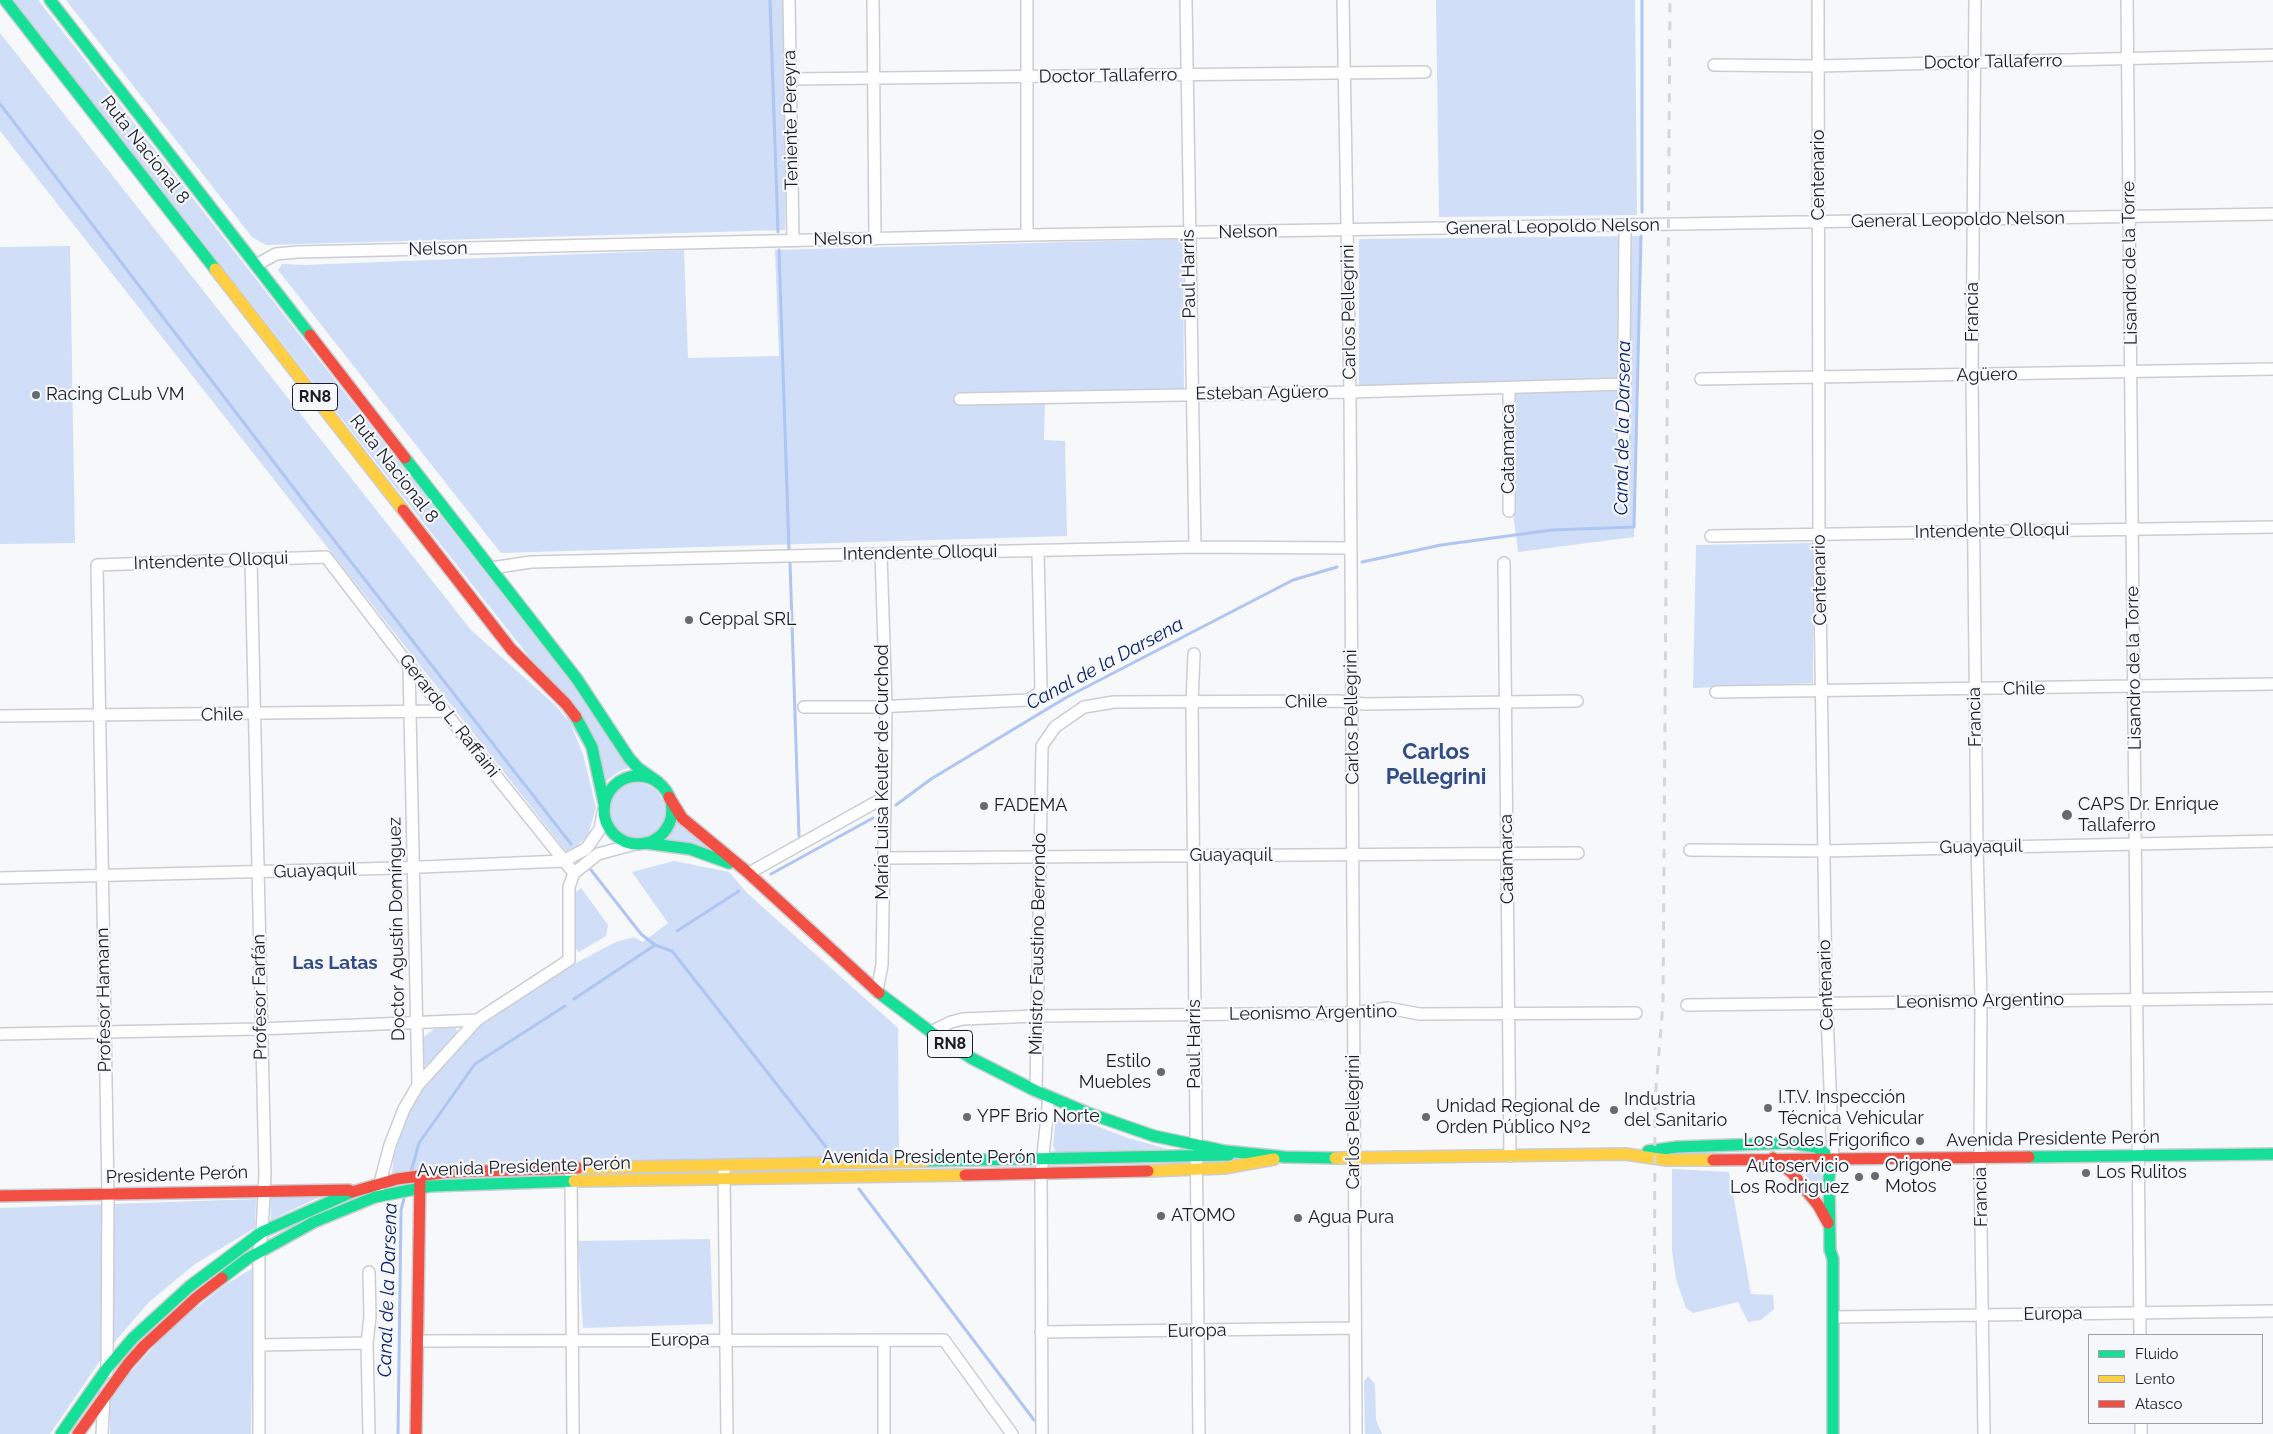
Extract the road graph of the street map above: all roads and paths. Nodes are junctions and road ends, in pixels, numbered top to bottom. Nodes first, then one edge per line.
1 (5, 0) edge
2 (50, 0) edge
3 (789, 0) edge
4 (873, 0) edge
5 (1027, 0) edge
6 (1186, 0) edge
7 (1344, 0) edge
8 (1818, 0) edge
9 (1974, 0) edge
10 (2127, 0) edge
11 (2273, 55) edge
12 (2128, 59) junction
13 (1975, 63) junction
14 (1714, 65) dead end
15 (1818, 66) junction
16 (1425, 72) dead end
17 (1344, 73) junction
18 (1187, 75) junction
19 (1027, 77) junction
20 (874, 78) junction
21 (791, 79) junction
22 (2273, 214) edge
23 (2129, 216) junction
24 (1973, 220) junction
25 (1818, 223) junction
26 (1626, 226) junction
27 (1434, 229) joint
28 (1347, 230) junction
29 (1188, 233) junction
30 (1027, 235) junction
31 (875, 239) junction
32 (793, 240) junction
33 (256, 265) junction
34 (2273, 369) edge
35 (2131, 373) junction
36 (1972, 375) junction
37 (1820, 377) junction
38 (1701, 379) dead end
39 (1625, 384) junction
40 (1509, 388) junction
41 (1350, 392) junction
42 (1192, 394) junction
43 (960, 399) dead end
44 (1624, 493) dead end
45 (1509, 511) dead end
46 (2273, 527) edge
47 (2132, 528) junction
48 (1975, 531) junction
49 (1819, 534) junction
50 (1711, 536) dead end
51 (1195, 547) junction
52 (1350, 548) junction
53 (1038, 551) junction
54 (881, 554) junction
55 (326, 557) joint
56 (251, 560) junction
57 (1504, 563) dead end
58 (97, 565) joint
59 (491, 568) junction
60 (1194, 654) dead end
61 (409, 666) junction
62 (2273, 684) edge
63 (2134, 687) junction
64 (1975, 689) junction
65 (1716, 692) dead end
66 (1822, 692) junction
67 (1352, 702) junction
68 (1506, 702) junction
69 (1577, 702) dead end
70 (1192, 703) junction
71 (886, 706) junction
72 (804, 707) dead end
73 (444, 711) junction
74 (410, 712) junction
75 (254, 714) junction
76 (0, 716) edge
77 (99, 716) junction
78 (1068, 718) joint
79 (658, 782) junction
80 (669, 797) junction
81 (885, 798) junction
82 (604, 808) junction
83 (2273, 841) edge
84 (640, 844) junction
85 (2136, 844) junction
86 (1977, 847) junction
87 (1690, 850) dead end
88 (1823, 850) junction
89 (1578, 853) dead end
90 (1507, 854) junction
91 (1353, 856) junction
92 (1194, 857) junction
93 (884, 858) junction
94 (1039, 858) junction
95 (563, 861) junction
96 (413, 868) junction
97 (258, 872) junction
98 (747, 872) junction
99 (574, 873) junction
100 (102, 875) junction
101 (0, 878) edge
102 (876, 990) junction
103 (2273, 998) edge
104 (1981, 1000) junction
105 (2137, 1000) junction
106 (1826, 1003) junction
107 (1686, 1005) dead end
108 (1510, 1012) junction
109 (1353, 1013) junction
110 (1636, 1013) dead end
111 (1036, 1016) junction
112 (1195, 1016) junction
113 (477, 1020) junction
114 (416, 1024) junction
115 (260, 1029) junction
116 (105, 1032) junction
117 (931, 1032) junction
118 (0, 1034) edge
119 (418, 1085) junction
120 (1036, 1091) junction
121 (1049, 1097) junction
122 (1196, 1152) junction
123 (1625, 1154) junction
124 (2273, 1154) edge
125 (1510, 1156) junction
126 (1285, 1157) junction
127 (1980, 1157) junction
128 (2138, 1157) junction
129 (1041, 1158) junction
130 (1773, 1158) junction
131 (1355, 1159) junction
132 (1833, 1159) junction
133 (899, 1161) junction
134 (724, 1164) junction
135 (570, 1168) junction
136 (1196, 1169) junction
137 (420, 1174) junction
138 (899, 1175) junction
139 (1041, 1175) junction
140 (724, 1177) junction
141 (571, 1181) junction
142 (381, 1183) junction
143 (420, 1187) junction
144 (263, 1190) junction
145 (354, 1191) junction
146 (108, 1194) junction
147 (0, 1196) edge
148 (375, 1197) junction
149 (1829, 1225) junction
150 (262, 1232) junction
151 (259, 1252) junction
152 (1833, 1259) junction
153 (370, 1272) dead end
154 (2273, 1311) edge
155 (2140, 1313) junction
156 (1834, 1316) junction
157 (1982, 1316) junction
158 (1354, 1328) junction
159 (1198, 1330) junction
160 (1041, 1332) junction
161 (2140, 1334) edge
162 (726, 1340) junction
163 (884, 1340) junction
164 (417, 1341) junction
165 (572, 1342) junction
166 (367, 1343) junction
167 (259, 1345) junction
168 (108, 1367) junction
169 (104, 1398) junction
170 (61, 1434) edge
171 (78, 1434) edge
172 (102, 1434) edge
173 (259, 1434) edge
174 (369, 1434) edge
175 (416, 1434) edge
176 (573, 1434) edge
177 (727, 1434) edge
178 (884, 1434) edge
179 (1012, 1434) edge
180 (1042, 1434) edge
181 (1198, 1434) edge
182 (1356, 1434) edge
183 (1833, 1434) edge
184 (1984, 1434) edge

1 - 82 main road, Ruta Nacional 8 / RN8
2 - 33 main road, Ruta Nacional 8 / RN8
3 - 21 street, Teniente Pereyra
4 - 20 street
5 - 19 street
6 - 18 street, Paul Harris
7 - 17 street, Carlos Pellegrini
8 - 15 street, Centenario
9 - 13 street, Francia
10 - 12 street, Lisandro de la Torre
11 - 12 street, Doctor Tallaferro
12 - 13 street, Doctor Tallaferro
12 - 23 street, Lisandro de la Torre
13 - 15 street, Doctor Tallaferro
13 - 24 street, Francia
14 - 15 street, Doctor Tallaferro
15 - 25 street, Centenario
16 - 17 street, Doctor Tallaferro
17 - 18 street, Doctor Tallaferro
17 - 28 street, Carlos Pellegrini
18 - 19 street, Doctor Tallaferro
18 - 29 street, Paul Harris
19 - 20 street, Doctor Tallaferro
19 - 30 street
20 - 21 street, Doctor Tallaferro
20 - 31 street
21 - 32 street, Teniente Pereyra
22 - 23 street, General Leopoldo Nelson
23 - 24 street, General Leopoldo Nelson
23 - 35 street, Lisandro de la Torre
24 - 25 street, General Leopoldo Nelson
24 - 36 street, Francia
25 - 26 street, General Leopoldo Nelson
25 - 37 street, Centenario
26 - 27 street, General Leopoldo Nelson
26 - 39 street
27 - 28 street, Nelson
28 - 29 street, Nelson
28 - 41 street, Carlos Pellegrini
29 - 30 street, Nelson
29 - 42 street, Paul Harris
30 - 31 street, Nelson
31 - 32 street, Nelson
32 - 33 street, Nelson
33 - 59 main road, Ruta Nacional 8 / RN8
34 - 35 street, Agüero
35 - 36 street, Agüero
35 - 47 street, Lisandro de la Torre
36 - 37 street, Agüero
36 - 48 street, Francia
37 - 38 street, Agüero
37 - 49 street, Centenario
39 - 40 street, Esteban Agüero
39 - 44 street
40 - 41 street, Esteban Agüero
40 - 45 street, Catamarca
41 - 42 street, Esteban Agüero
41 - 52 street, Carlos Pellegrini
42 - 43 street, Esteban Agüero
42 - 51 street, Paul Harris
46 - 47 street, Intendente Olloqui
47 - 48 street, Intendente Olloqui
47 - 63 street, Lisandro de la Torre
48 - 49 street, Intendente Olloqui
48 - 64 street, Francia
49 - 50 street, Intendente Olloqui
49 - 66 street, Centenario
51 - 52 street, Intendente Olloqui
51 - 53 street, Intendente Olloqui
52 - 67 street, Carlos Pellegrini
53 - 54 street, Intendente Olloqui
53 - 71 street
54 - 59 street, Intendente Olloqui
54 - 71 street, María Luisa Keuter de Curchod
55 - 56 street, Intendente Olloqui
55 - 61 street, Gerardo L. Raffaini
56 - 58 street, Intendente Olloqui
56 - 75 street, Profesor Farfán
57 - 68 street, Catamarca
58 - 77 street, Profesor Hamann
59 - 79 main road, Ruta Nacional 8 / RN8
60 - 70 street, Paul Harris
61 - 73 street, Gerardo L. Raffaini
61 - 74 street, Doctor Agustín Domínguez
62 - 63 street, Chile
63 - 64 street, Chile
63 - 85 street, Lisandro de la Torre
64 - 66 street, Chile
64 - 86 street, Francia
65 - 66 street, Chile
66 - 88 street, Centenario
67 - 68 street, Chile
67 - 70 street, Chile
67 - 91 street, Carlos Pellegrini
68 - 69 street, Chile
68 - 90 street, Catamarca
70 - 78 street, Chile
70 - 92 street, Paul Harris
71 - 72 street
71 - 81 street, María Luisa Keuter de Curchod
73 - 74 street, Chile
73 - 95 street, Gerardo L. Raffaini
74 - 75 street, Chile
74 - 96 street, Doctor Agustín Domínguez
75 - 77 street, Chile
75 - 97 street, Profesor Farfán
76 - 77 street, Chile
77 - 100 street, Profesor Hamann
78 - 94 street, Ministro Faustino Berrondo
79 - 80 main road, RN8
79 - 82 main road
80 - 84 main road
80 - 98 main road, RN8
81 - 93 street, María Luisa Keuter de Curchod
81 - 98 street
82 - 84 main road, RN8
82 - 95 street, Guayaquil
83 - 85 street, Guayaquil
84 - 98 main road, RN8
84 - 99 street
85 - 86 street, Guayaquil
85 - 105 street, Lisandro de la Torre
86 - 88 street, Guayaquil
86 - 104 street, Francia
87 - 88 street, Guayaquil
88 - 106 street, Centenario
89 - 90 street, Guayaquil
90 - 91 street, Guayaquil
90 - 108 street, Catamarca
91 - 92 street, Guayaquil
91 - 109 street, Carlos Pellegrini
92 - 94 street, Guayaquil
92 - 112 street, Paul Harris
93 - 94 street, Guayaquil
93 - 102 street, María Luisa Keuter de Curchod
94 - 111 street, Ministro Faustino Berrondo
95 - 96 street, Guayaquil
95 - 99 street, Gerardo L. Raffaini
96 - 97 street, Guayaquil
96 - 114 street, Doctor Agustín Domínguez
97 - 100 street, Guayaquil
97 - 115 street, Profesor Farfán
98 - 102 main road, RN8
99 - 113 street
100 - 101 street, Guayaquil
100 - 116 street, Profesor Hamann
102 - 117 main road, RN8
103 - 105 street, Leonismo Argentino
104 - 105 street, Leonismo Argentino
104 - 106 street, Leonismo Argentino
104 - 127 street, Francia
105 - 128 street, Lisandro de la Torre
106 - 107 street, Leonismo Argentino
106 - 132 street, Centenario
108 - 109 street, Leonismo Argentino
108 - 110 street, Leonismo Argentino
108 - 125 street, Catamarca
109 - 112 street, Leonismo Argentino
109 - 131 street, Carlos Pellegrini
111 - 112 street, Leonismo Argentino
111 - 117 street, Leonismo Argentino
111 - 120 street, Ministro Faustino Berrondo
112 - 122 street, Paul Harris
113 - 114 street
113 - 119 street
114 - 115 street
114 - 119 street, Doctor Agustín Domínguez
115 - 116 street
115 - 144 street, Profesor Farfán
116 - 118 street
116 - 146 street, Profesor Hamann
117 - 120 main road, RN8
119 - 142 street
120 - 121 main road, RN8
121 - 122 main road, RN8
121 - 129 street
122 - 126 main road, Avenida Presidente Perón / RN8
122 - 129 main road, Avenida Presidente Perón
122 - 136 street, Paul Harris
123 - 125 main road, Avenida Presidente Perón
123 - 130 main road, Avenida Presidente Perón
123 - 132 main road, Avenida Presidente Perón
124 - 128 main road, Avenida Presidente Perón
125 - 131 main road, Avenida Presidente Perón
126 - 131 main road, Avenida Presidente Perón
126 - 136 main road, Avenida Presidente Perón
127 - 128 main road, Avenida Presidente Perón
127 - 132 main road, Avenida Presidente Perón
127 - 157 street, Francia
128 - 155 street, Lisandro de la Torre
129 - 133 main road, Avenida Presidente Perón
129 - 139 street
130 - 132 main road, Avenida Presidente Perón
130 - 149 main road
131 - 158 street, Carlos Pellegrini
132 - 149 main road
132 - 152 main road
133 - 134 main road, Avenida Presidente Perón
133 - 138 main road
134 - 135 main road, Avenida Presidente Perón
134 - 140 street
135 - 137 main road, Avenida Presidente Perón
135 - 141 street
136 - 139 main road, Avenida Presidente Perón
136 - 159 street, Paul Harris
137 - 142 main road, Avenida Presidente Perón
137 - 143 main road
138 - 139 main road, Avenida Presidente Perón
138 - 140 main road, Avenida Presidente Perón
139 - 160 street
140 - 141 main road, Avenida Presidente Perón
140 - 162 street
141 - 143 main road, Avenida Presidente Perón
141 - 165 street
142 - 145 main road, Avenida Presidente Perón
142 - 148 street
143 - 148 main road, Avenida Presidente Perón
143 - 164 main road
144 - 145 main road, Presidente Perón
144 - 146 main road, Presidente Perón
144 - 150 street, Profesor Farfán
145 - 148 main road, Avenida Presidente Perón
145 - 150 main road
146 - 147 main road, Presidente Perón
146 - 168 street, Profesor Hamann
148 - 151 main road
149 - 152 main road
150 - 151 street, Profesor Farfán
150 - 168 main road
151 - 167 street, Profesor Farfán
151 - 169 main road
152 - 156 main road
153 - 166 street
154 - 155 street, Europa
155 - 157 street, Europa
155 - 161 street, Lisandro de la Torre
156 - 157 street, Europa
156 - 183 main road
157 - 184 street, Francia
158 - 159 street, Europa
158 - 182 street, Carlos Pellegrini
159 - 160 street, Europa
159 - 181 street, Paul Harris
160 - 180 street
162 - 163 street, Europa
162 - 165 street, Europa
162 - 177 street
163 - 178 street
163 - 179 street, Europa
164 - 165 street, Europa
164 - 175 main road
165 - 176 street
166 - 167 street
166 - 174 street
167 - 173 street, Profesor Farfán
168 - 169 street, Profesor Hamann
168 - 170 main road
169 - 171 main road
169 - 172 street, Profesor Hamann

